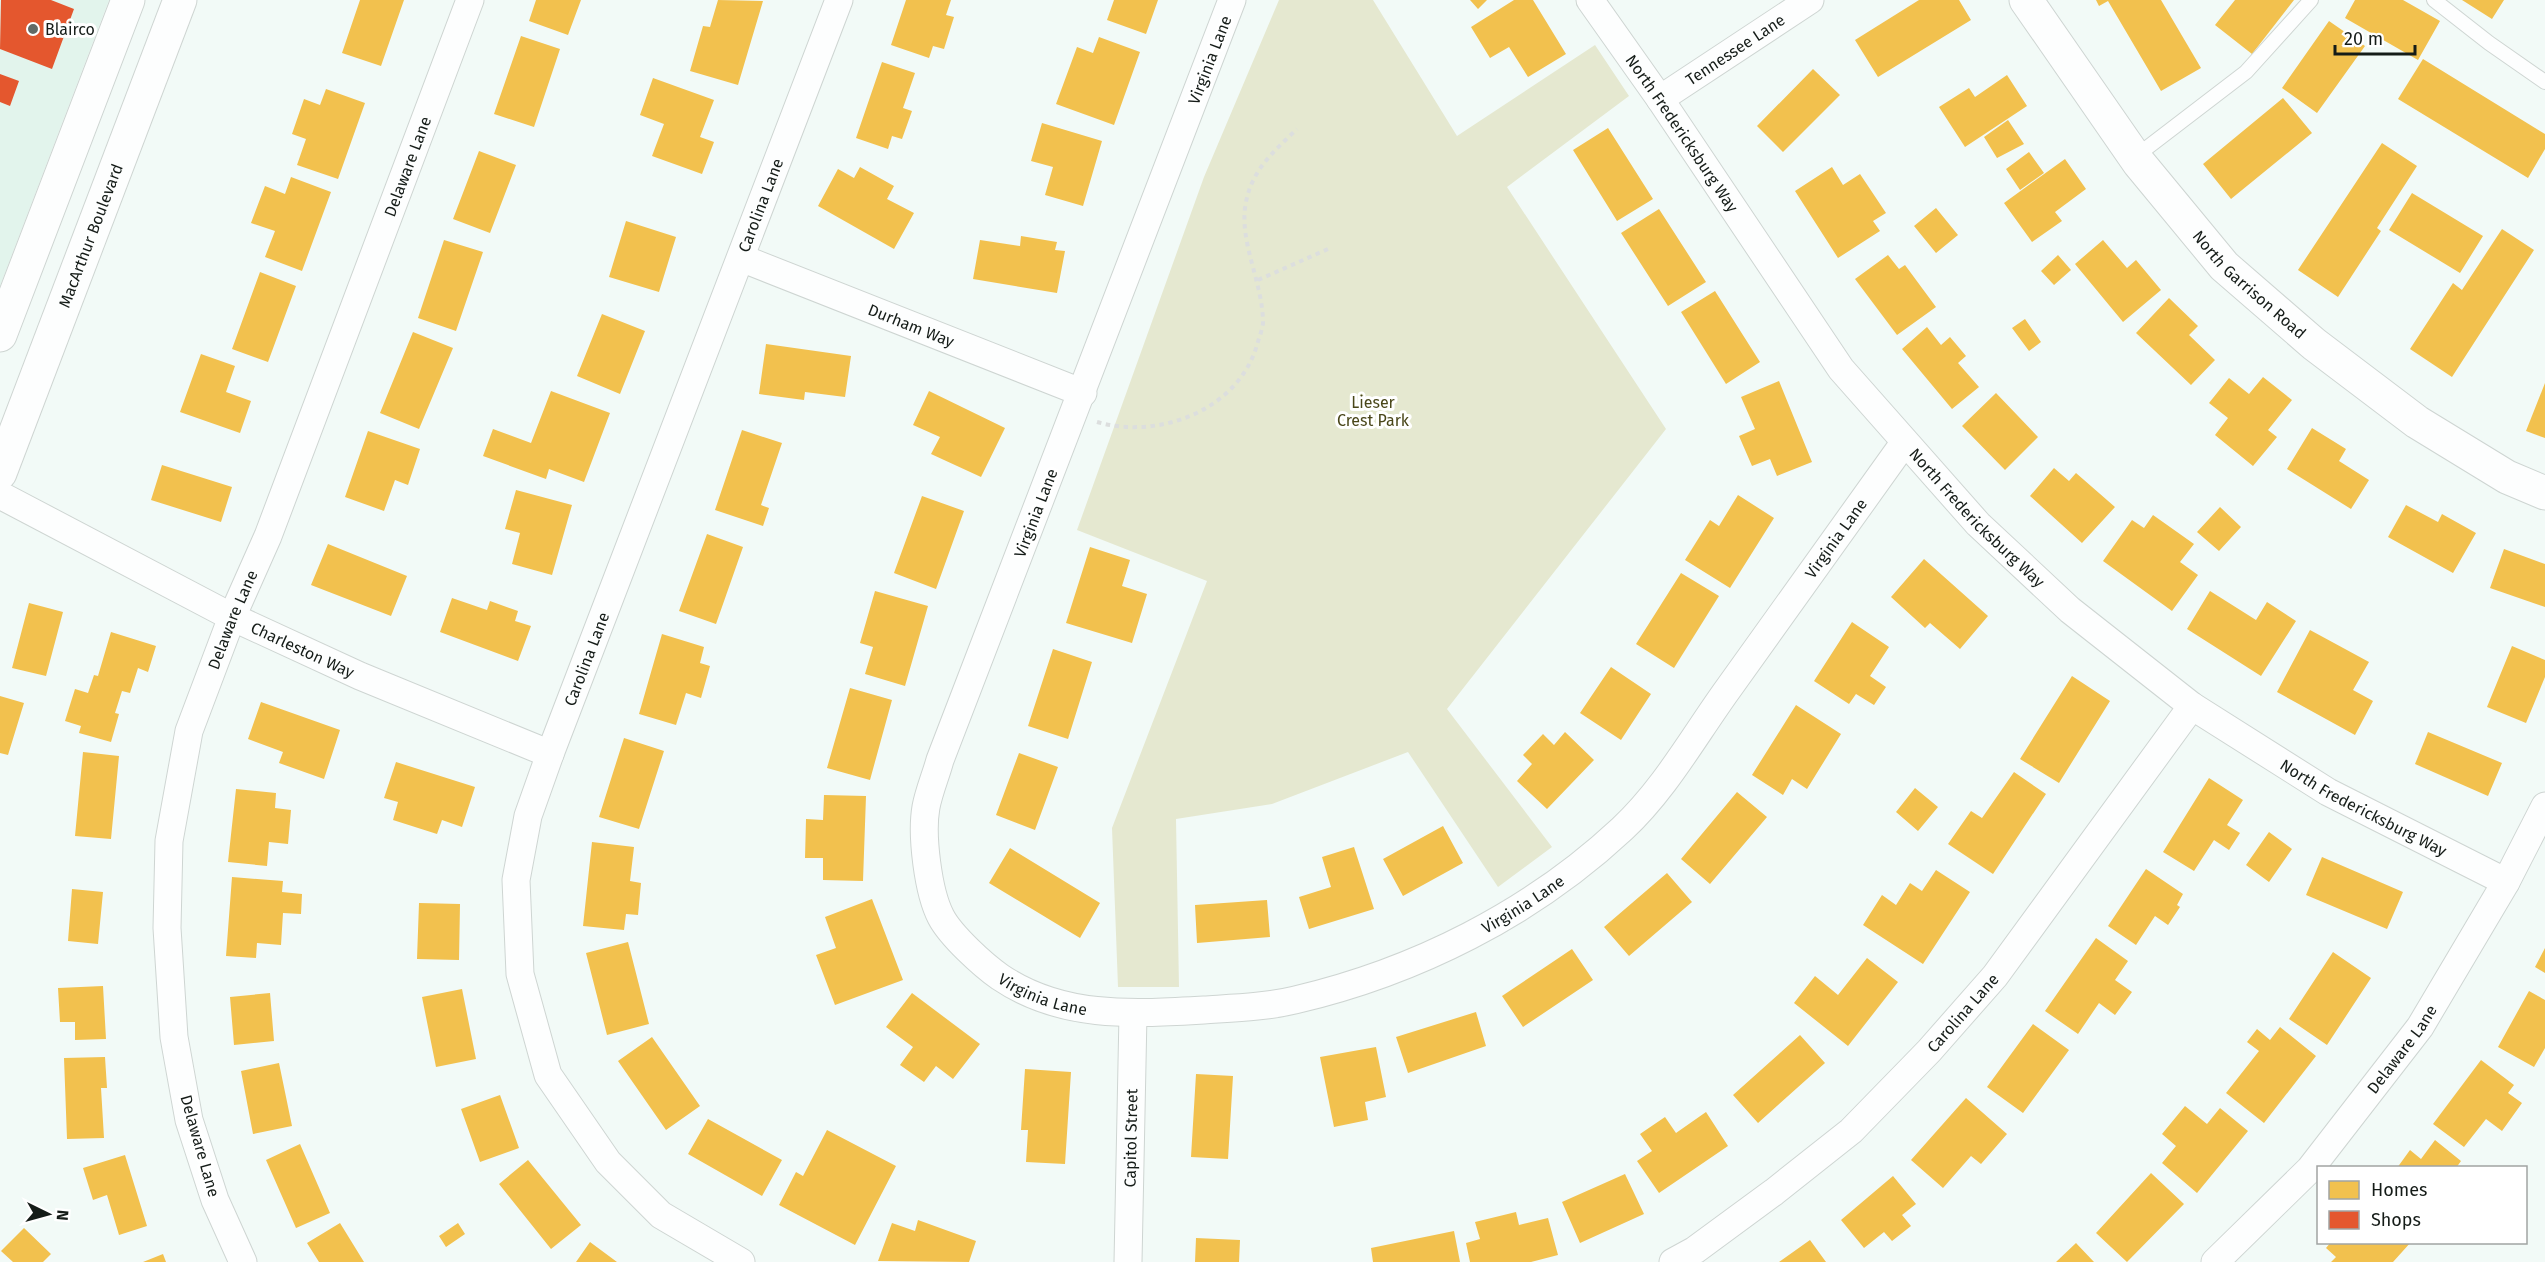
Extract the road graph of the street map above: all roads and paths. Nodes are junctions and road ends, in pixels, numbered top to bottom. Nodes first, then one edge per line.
1 (128, 0) edge
2 (180, 0) edge
3 (470, 0) edge
4 (839, 0) edge
5 (1232, 0) edge
6 (1590, 0) edge
7 (1810, 0) edge
8 (2026, 0) edge
9 (2311, 0) edge
10 (2434, 0) edge
11 (2545, 82) edge
12 (1660, 99) junction
13 (1297, 129) dead end
14 (2135, 157) junction
15 (1328, 249) dead end
16 (741, 258) junction
17 (1258, 280) junction
18 (0, 335) edge
19 (1083, 393) junction
20 (1904, 443) junction
21 (0, 473) edge
22 (2545, 493) edge
23 (0, 495) edge
24 (232, 617) junction
25 (2192, 706) junction
26 (550, 754) junction
27 (2545, 806) edge
28 (2506, 882) junction
29 (1133, 1014) junction
30 (243, 1262) edge
31 (741, 1262) edge
32 (1128, 1262) edge
33 (1673, 1262) edge
34 (2215, 1262) edge

1 - 18 street
2 - 21 street, MacArthur Boulevard
3 - 24 street, Delaware Lane
4 - 16 street, Carolina Lane
5 - 19 street, Virginia Lane
6 - 12 street, North Fredericksburg Way
7 - 12 street, Tennessee Lane
8 - 14 street, North Garrison Road
9 - 14 lane
10 - 11 lane
12 - 20 street, North Fredericksburg Way
13 - 17 path
14 - 22 street, North Garrison Road
15 - 17 path
16 - 19 street, Durham Way
16 - 26 street, Carolina Lane
17 - 19 path
19 - 29 street, Virginia Lane
20 - 25 street, North Fredericksburg Way
20 - 29 street, Virginia Lane
23 - 24 street, Charleston Way
24 - 26 street, Charleston Way
24 - 30 street, Delaware Lane
25 - 28 street, North Fredericksburg Way
25 - 33 street, Carolina Lane
26 - 31 street, Carolina Lane
27 - 28 street, Delaware Lane
28 - 34 street, Delaware Lane
29 - 32 street, Capitol Street

